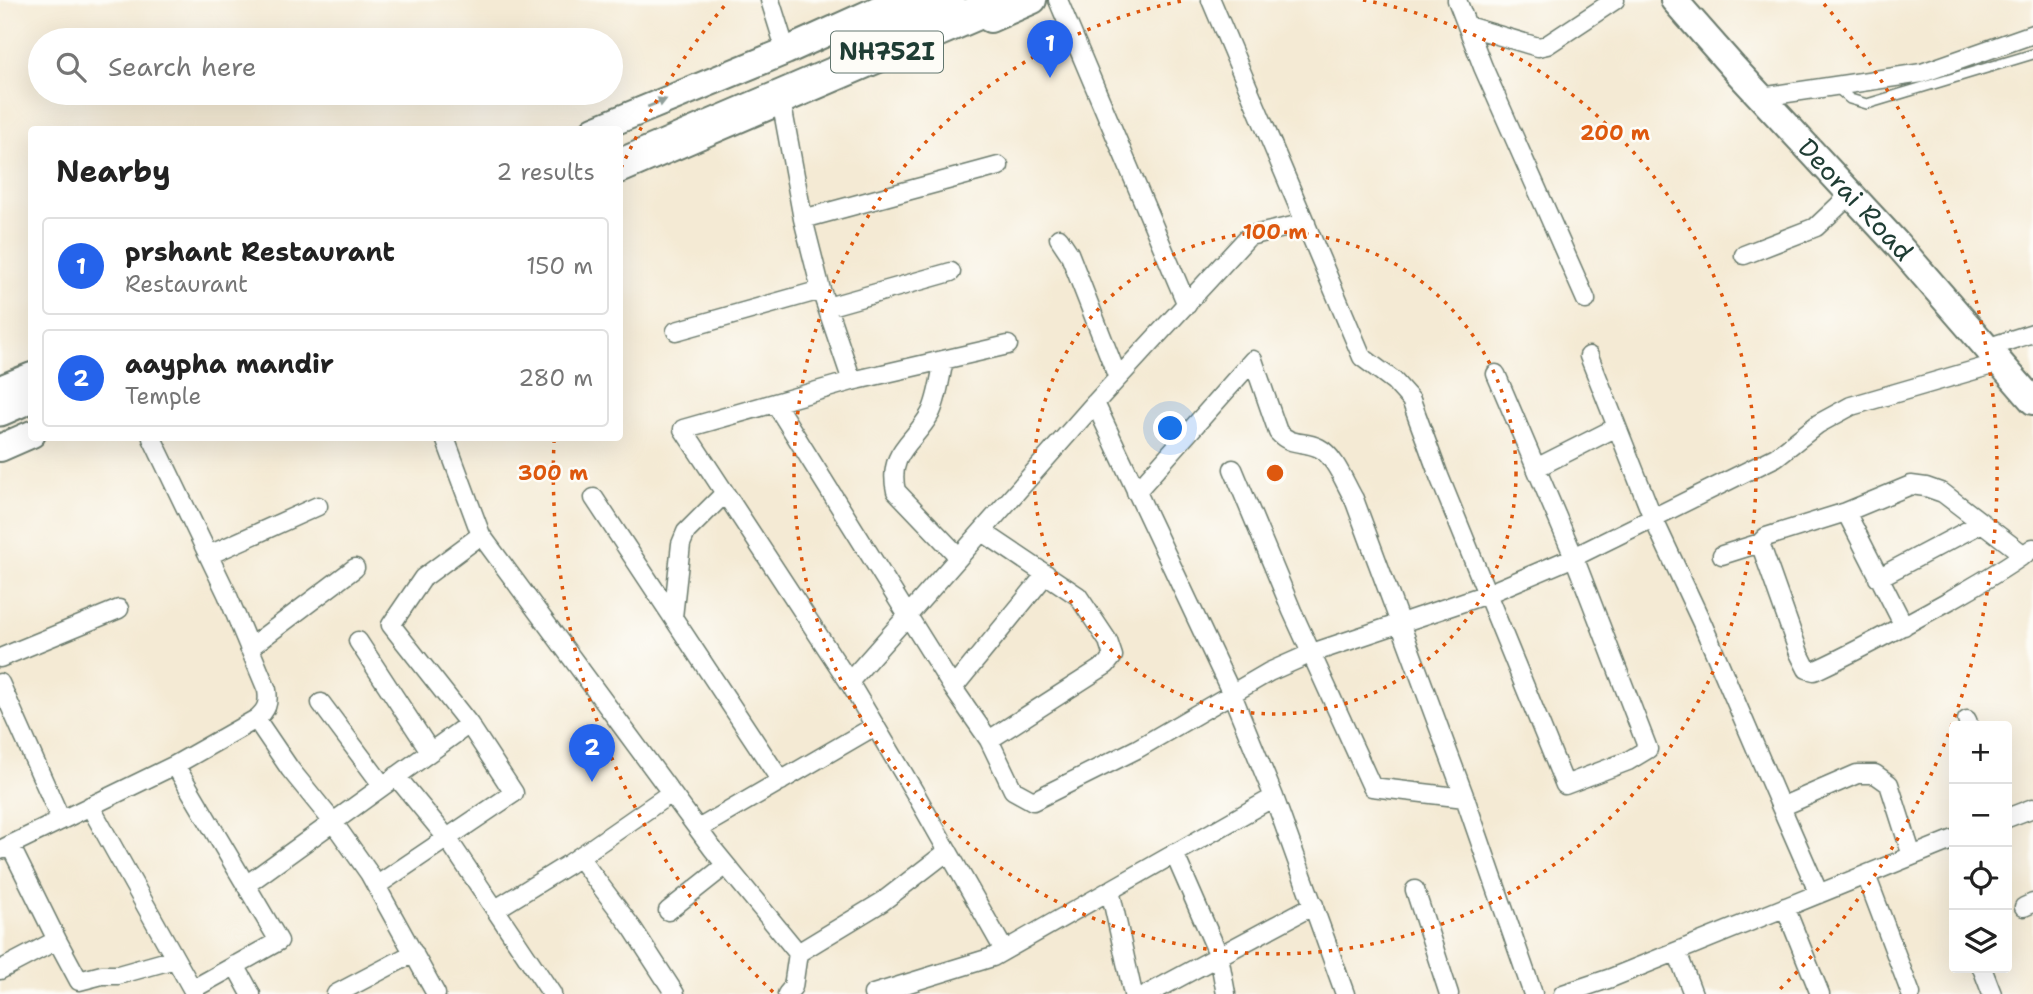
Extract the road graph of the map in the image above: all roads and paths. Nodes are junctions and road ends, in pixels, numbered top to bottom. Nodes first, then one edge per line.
1 (770, 0) edge
2 (899, 0) edge
3 (948, 0) edge
4 (1007, 0) edge
5 (1033, 0) edge
6 (1058, 0) edge
7 (1211, 0) edge
8 (1457, 0) edge
9 (1615, 0) edge
10 (1675, 0) edge
11 (1470, 32) junction
12 (2033, 34) edge
13 (786, 51) junction
14 (2033, 54) edge
15 (1835, 86) junction
16 (1761, 97) junction
17 (770, 99) junction
18 (604, 126) edge
19 (623, 141) edge
20 (623, 165) edge
21 (999, 166) dead end
22 (623, 180) edge
23 (1851, 194) junction
24 (803, 219) junction
25 (1306, 223) junction
26 (1059, 238) dead end
27 (1744, 255) dead end
28 (951, 272) dead end
29 (824, 298) junction
30 (1586, 300) dead end
31 (1186, 305) junction
32 (676, 331) dead end
33 (2033, 333) edge
34 (1008, 345) dead end
35 (1589, 356) dead end
36 (1993, 356) junction
37 (944, 360) junction
38 (1496, 374) dead end
39 (28, 378) edge
40 (1118, 378) junction
41 (852, 381) junction
42 (0, 390) edge
43 (28, 397) edge
44 (2033, 401) edge
45 (775, 403) junction
46 (1095, 403) junction
47 (0, 408) edge
48 (28, 421) edge
49 (1617, 427) junction
50 (0, 432) edge
51 (28, 436) edge
52 (153, 441) edge
53 (446, 441) edge
54 (0, 448) edge
55 (1536, 468) junction
56 (1233, 469) dead end
57 (1136, 492) junction
58 (725, 493) junction
59 (594, 498) dead end
60 (318, 506) dead end
61 (1846, 512) junction
62 (1653, 518) junction
63 (1982, 523) junction
64 (983, 532) junction
65 (481, 535) junction
66 (1760, 543) junction
67 (2028, 552) edge
68 (209, 555) junction
69 (1722, 555) dead end
70 (958, 557) junction
71 (1574, 557) junction
72 (355, 568) dead end
73 (1046, 574) junction
74 (1878, 578) junction
75 (1487, 594) junction
76 (119, 609) dead end
77 (907, 615) junction
78 (673, 617) junction
79 (1401, 621) junction
80 (1904, 626) junction
81 (358, 641) dead end
82 (249, 648) junction
83 (1312, 653) junction
84 (0, 658) edge
85 (849, 682) junction
86 (0, 683) edge
87 (953, 688) junction
88 (1231, 692) junction
89 (321, 703) dead end
90 (256, 719) junction
91 (469, 724) junction
92 (875, 726) junction
93 (989, 740) junction
94 (430, 751) junction
95 (175, 765) junction
96 (390, 781) junction
97 (781, 781) junction
98 (671, 793) junction
99 (1274, 797) junction
100 (1465, 798) junction
101 (90, 806) junction
102 (1781, 807) junction
103 (2033, 808) edge
104 (2012, 816) edge
105 (61, 820) junction
106 (333, 822) junction
107 (698, 829) junction
108 (447, 838) junction
109 (1949, 841) edge
110 (5, 847) edge
111 (948, 852) junction
112 (1174, 853) junction
113 (1912, 856) junction
114 (579, 857) junction
115 (726, 865) junction
116 (1866, 875) junction
117 (246, 885) junction
118 (376, 886) junction
119 (1110, 890) junction
120 (1415, 890) dead end
121 (1819, 894) junction
122 (1314, 905) junction
123 (1785, 907) junction
124 (496, 909) junction
125 (668, 911) dead end
126 (57, 940) junction
127 (1004, 950) junction
128 (1677, 952) junction
129 (414, 953) junction
130 (798, 953) junction
131 (1219, 956) junction
132 (175, 959) junction
133 (235, 965) junction
134 (0, 970) edge
135 (1984, 973) edge
136 (84, 988) edge
137 (1594, 989) edge
138 (194, 992) edge
139 (251, 994) edge
140 (336, 994) edge
141 (436, 994) edge
142 (552, 994) edge
143 (675, 994) edge
144 (787, 994) edge
145 (873, 994) edge
146 (1133, 994) edge
147 (1149, 994) edge
148 (1226, 994) edge
149 (1345, 994) edge
150 (1449, 994) edge
151 (1533, 994) edge
152 (1563, 994) edge
153 (1693, 994) edge
154 (1820, 994) edge
155 (1911, 994) edge
156 (1992, 994) edge

1 - 13 street
2 - 13 street
3 - 17 highway, NH752I
4 - 17 highway, NH752I
5 - 17 street
6 - 31 street
7 - 25 street
8 - 11 street
9 - 11 street
10 - 16 street, Deorai Road
11 - 30 street
12 - 15 street
18 -> 13 street
14 - 15 lane
15 - 16 street
16 - 23 street, Deorai Road
17 - 19 highway, NH752I
17 - 20 highway, NH752I
17 - 22 street
17 - 24 street
21 - 24 street
23 - 27 street
23 - 36 street, Deorai Road
24 - 29 street
25 - 31 street
25 - 75 street
26 - 40 street
28 - 29 street
29 - 32 street
29 - 41 street
31 - 40 street
33 - 36 street
34 - 37 street
35 - 49 street
36 - 44 street, Deorai Road
36 - 62 street
37 - 41 street
37 - 70 street
38 - 55 street
39 - 42 street
40 - 46 street
41 - 45 street
43 - 47 highway
45 - 58 street
45 - 77 street
46 - 57 street
46 - 64 street
48 - 50 highway
49 - 55 street
49 - 62 street
51 - 54 street
52 - 68 street
53 - 65 street
55 - 71 street
56 - 83 street
57 - 79 street
57 - 88 street
58 - 78 street
58 - 85 street
59 - 78 street
60 - 68 street
61 - 63 street
61 - 66 street
61 - 74 street
62 - 71 street
62 - 102 street
63 - 67 street
63 - 74 street
64 - 70 street
64 - 73 street
65 - 91 street
65 - 98 street
66 - 69 street
66 - 80 street
67 - 80 street
68 - 82 street
70 - 77 street
71 - 75 street
71 - 75 street
72 - 82 street
73 - 87 street
73 - 93 street
74 - 80 street
75 - 79 street
76 - 84 street
77 - 85 street
77 - 87 street
78 - 97 street
79 - 83 street
79 - 100 street
81 - 94 street
82 - 90 street
83 - 88 street
83 - 100 street
85 - 92 street
86 - 105 street
87 - 93 street
88 - 93 street
88 - 99 street
89 - 96 street
90 - 95 street
90 - 106 street
91 - 94 street
91 - 108 street
92 - 97 street
92 - 111 street
94 - 96 street
95 - 101 street
95 - 117 street
96 - 106 street
96 - 108 street
97 - 107 street
98 - 107 street
98 - 114 street
99 - 112 street
99 - 122 street
100 - 151 street
101 - 105 street
101 - 132 street
102 - 113 street
102 - 121 street
103 - 104 street
105 - 110 street
106 - 117 street
106 - 118 street
107 - 115 street
108 - 118 street
108 - 124 street
109 - 113 street
110 - 126 street
111 - 127 street
111 - 130 street
112 - 119 street
112 - 131 street
113 - 116 street
114 - 124 street
114 - 143 street
115 - 125 street
115 - 130 street
116 - 121 street
116 - 155 street
117 - 133 street
118 - 129 street
119 - 127 street
119 - 146 street
120 - 150 street
121 - 123 street
122 - 131 street
122 - 149 street
123 - 128 street
123 - 154 street
124 - 142 street
126 - 134 street
126 - 136 street
127 - 145 street
128 - 137 street
128 - 153 street
129 - 140 street
129 - 141 street
130 - 144 street
131 - 147 street
131 - 148 street
132 - 136 street
132 - 138 street
133 - 138 street
133 - 139 street
135 - 156 street
137 - 152 street

